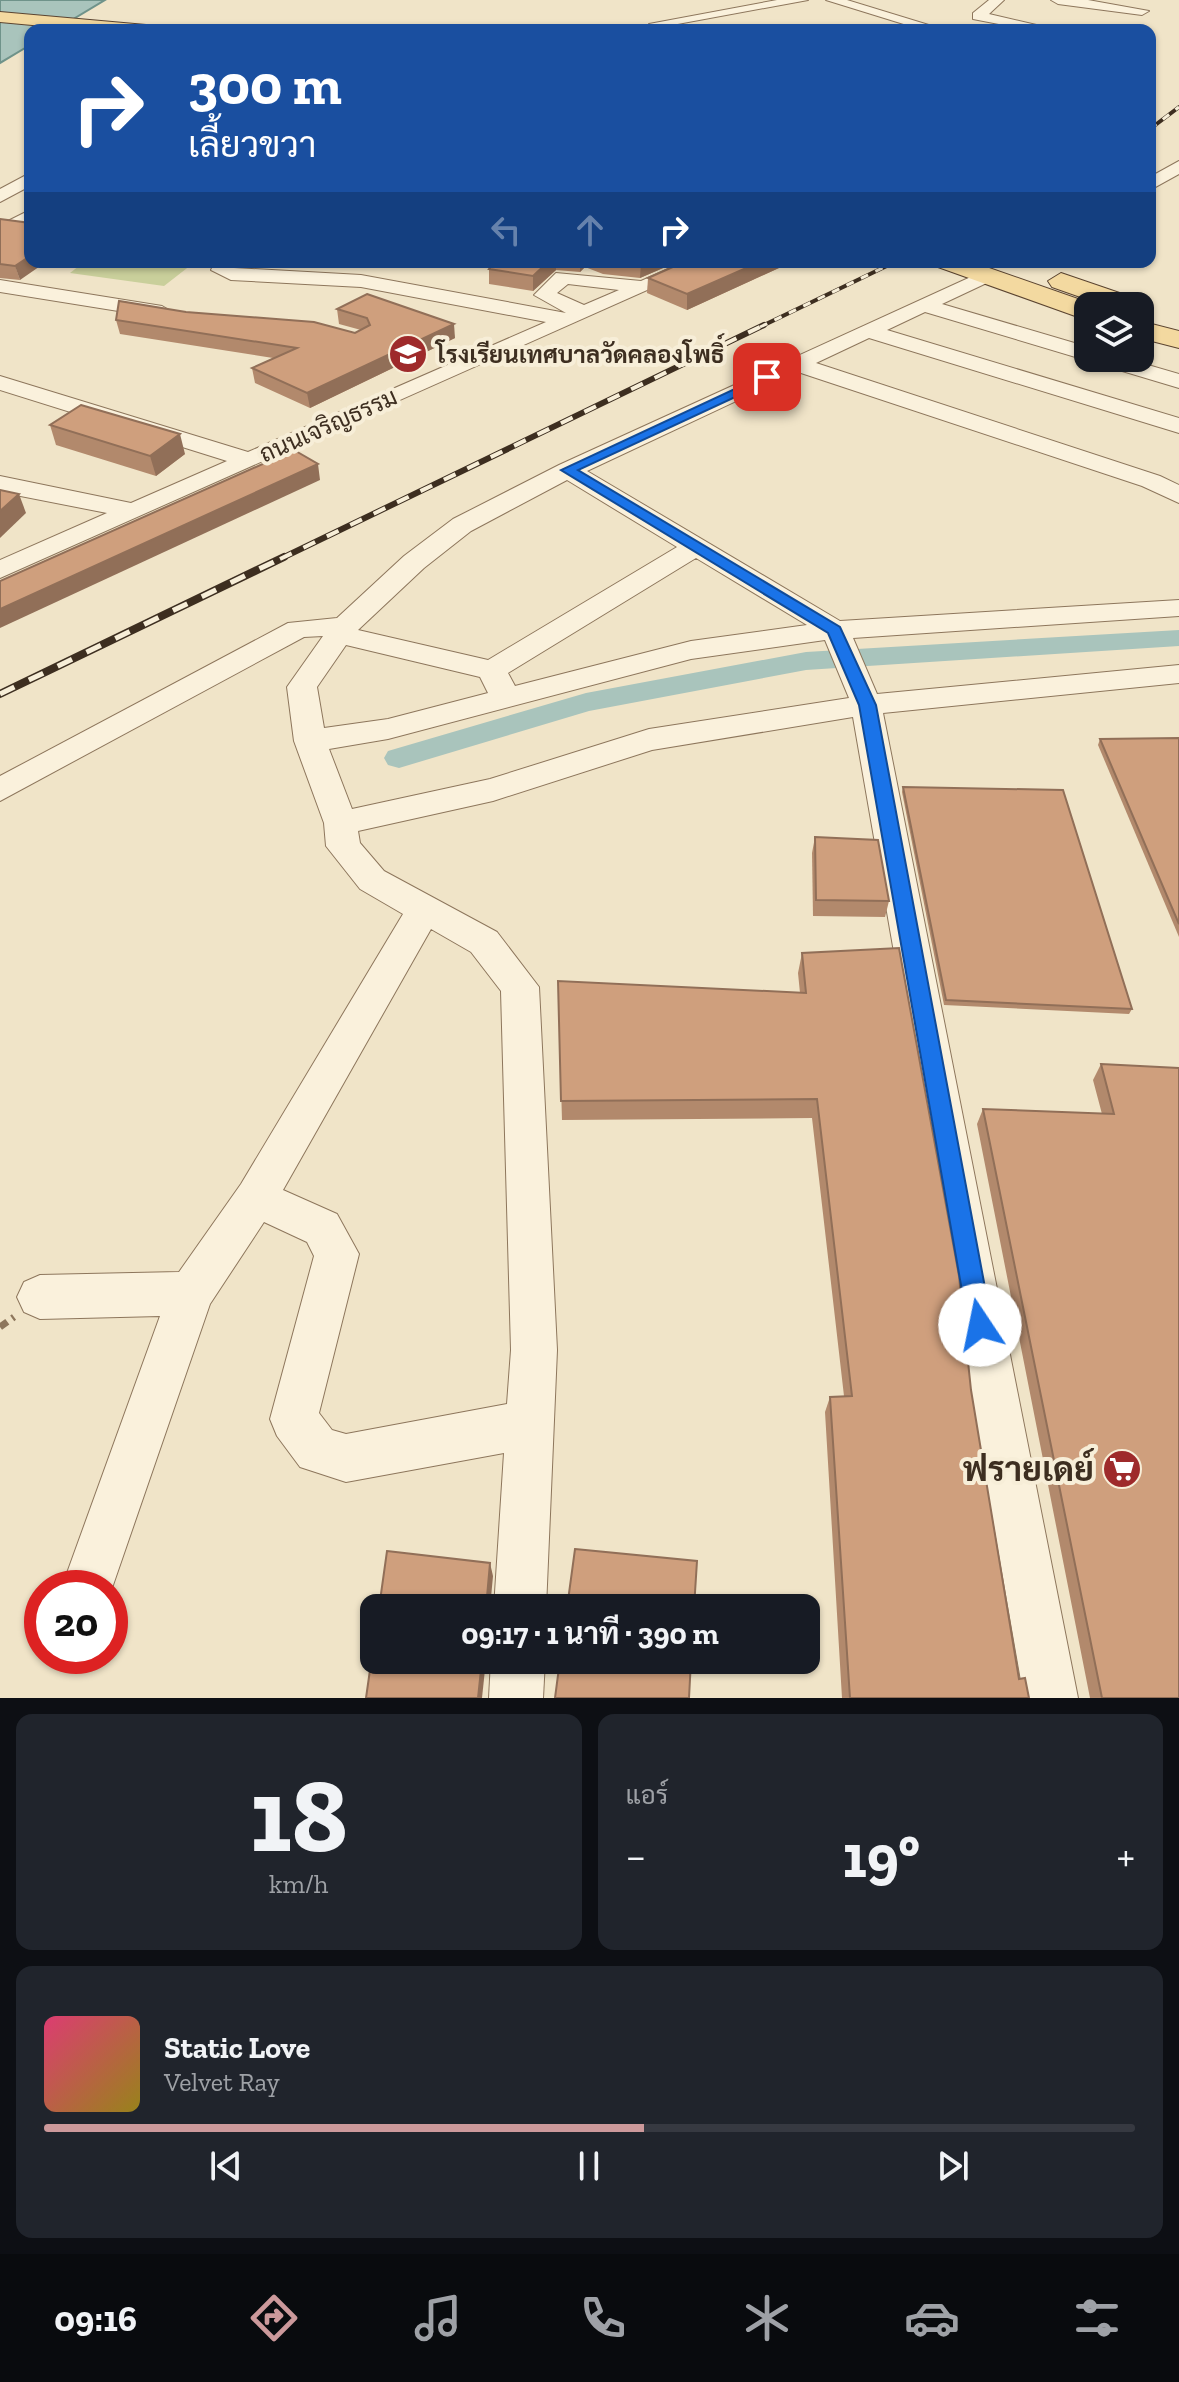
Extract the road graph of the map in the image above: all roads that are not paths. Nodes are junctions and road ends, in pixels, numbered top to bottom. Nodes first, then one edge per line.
1 (801, 0) edge
2 (833, 0) edge
3 (997, 0) edge
4 (1058, 0) edge
5 (1142, 10) edge
6 (0, 17) edge
7 (79, 24) edge
8 (656, 24) edge
9 (917, 24) edge
10 (1020, 24) edge
11 (0, 29) edge
12 (24, 31) edge
13 (1177, 170) edge
14 (24, 182) edge
15 (1156, 182) edge
16 (0, 197) edge
17 (222, 268) edge
18 (686, 268) edge
19 (979, 268) edge
20 (991, 268) edge
21 (995, 268) edge
22 (0, 286) edge
23 (643, 287) junction
24 (1081, 292) edge
25 (922, 305) junction
26 (1074, 305) edge
27 (1154, 313) edge
28 (576, 316) junction
29 (190, 317) edge
30 (1179, 320) edge
31 (867, 331) junction
32 (1154, 333) edge
33 (1179, 340) edge
34 (1074, 350) edge
35 (796, 364) junction
36 (1148, 372) edge
37 (1179, 381) edge
38 (0, 383) edge
39 (1179, 426) edge
40 (249, 460) junction
41 (568, 470) junction
42 (0, 484) edge
43 (1179, 495) edge
44 (134, 511) junction
45 (696, 547) junction
46 (0, 570) edge
47 (1179, 608) edge
48 (342, 630) junction
49 (835, 630) junction
50 (492, 670) junction
51 (1179, 674) edge
52 (504, 697) junction
53 (867, 705) junction
54 (310, 741) junction
55 (0, 790) edge
56 (341, 823) junction
57 (424, 909) junction
58 (256, 1198) junction
59 (191, 1293) junction
60 (40, 1297) dead end
61 (530, 1424) junction
62 (94, 1570) edge
63 (521, 1594) edge
64 (517, 1674) edge
65 (516, 1698) edge
66 (1051, 1698) edge

1 - 8 street
2 - 9 street
3 - 10 street
4 - 5 street
6 - 7 main road
11 - 12 main road
13 - 15 street
14 - 16 street
17 - 28 street
18 - 23 street, ถนนเจริญธรรม
19 - 25 street
20 - 26 main road
21 - 24 main road
22 - 29 street
23 - 28 street, ถนนเจริญธรรม
23 - 28 street
25 - 31 street
25 - 34 street
27 - 30 main road
28 - 40 street, ถนนเจริญธรรม
31 - 35 street
31 - 39 street
32 - 33 main road
35 - 41 street
35 - 43 street
36 - 37 street
38 - 40 street
40 - 44 street, ถนนเจริญธรรม
41 - 45 street
41 - 48 street
42 - 44 street
44 - 46 street, ถนนเจริญธรรม
45 - 49 street
45 - 50 street
47 - 49 street
48 - 50 street
48 - 54 street
48 - 55 street
49 - 52 street
49 - 53 street
50 - 52 street
51 - 53 street
52 - 54 street
53 - 56 street
53 - 66 street
54 - 56 street
56 - 57 street
57 - 58 street
57 - 61 street
58 - 59 street
58 - 61 street
59 - 60 street
59 - 62 street
61 - 63 street
64 - 65 street

